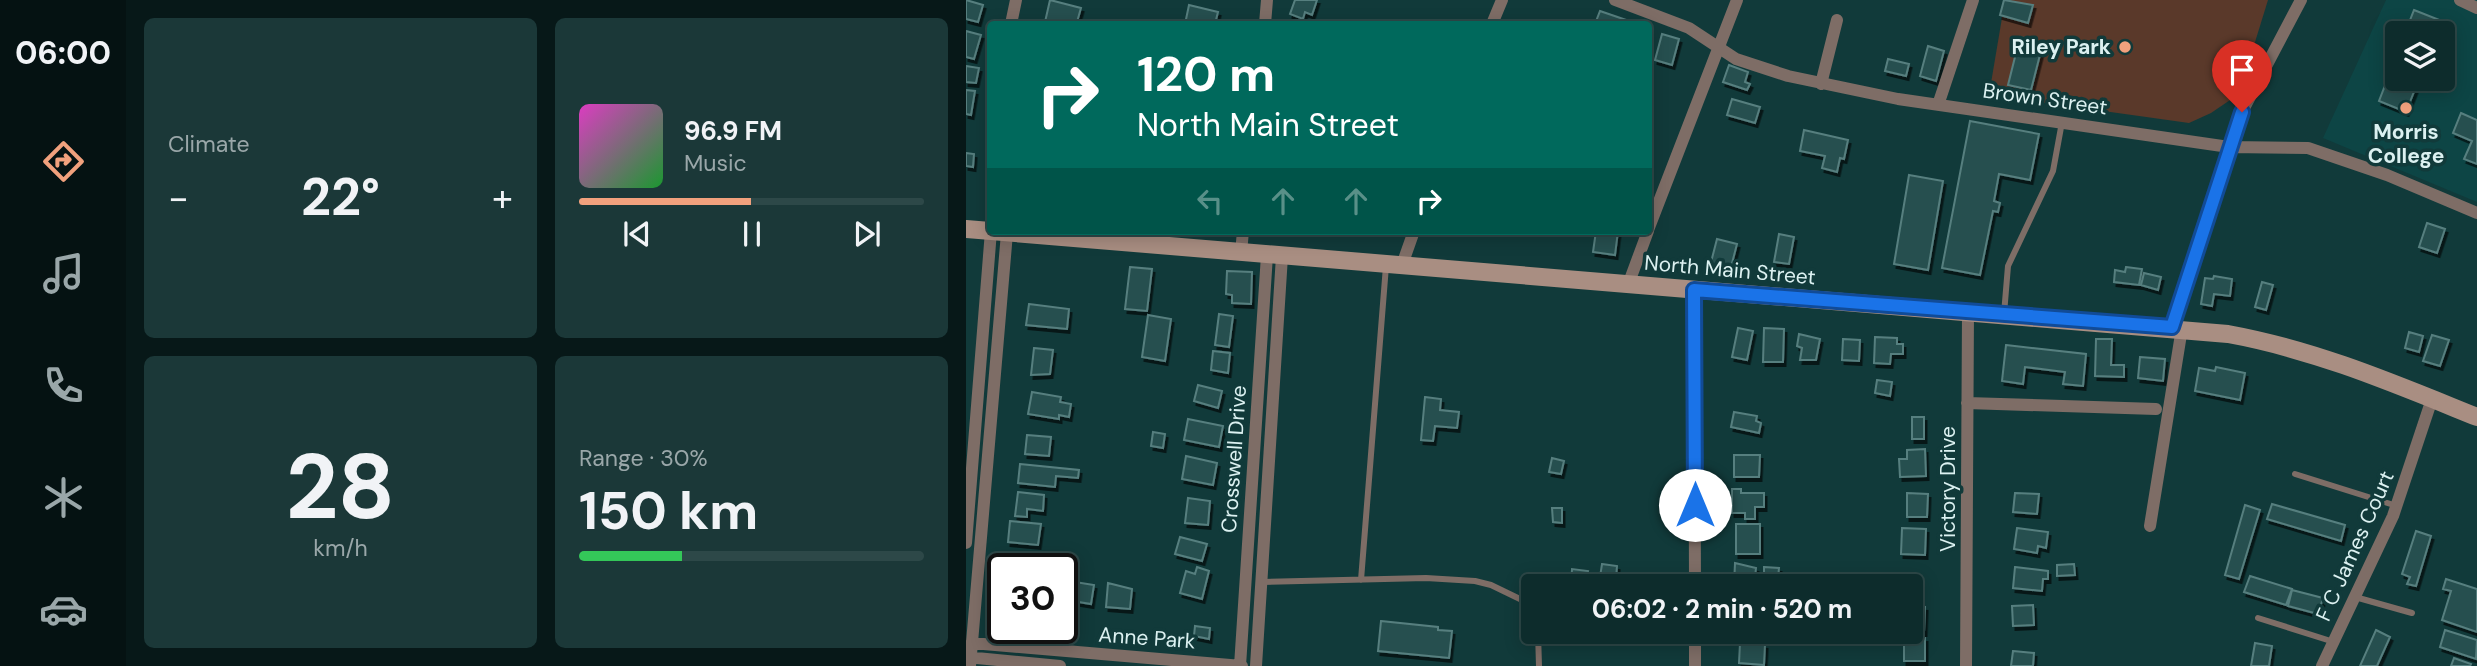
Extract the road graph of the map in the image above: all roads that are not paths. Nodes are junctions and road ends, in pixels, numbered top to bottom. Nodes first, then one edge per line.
1 (1016, 0) edge
2 (1267, 0) edge
3 (1502, 0) edge
4 (1615, 0) edge
5 (1737, 0) edge
6 (1973, 0) edge
7 (2301, 0) edge
8 (2460, 0) edge
9 (2477, 8) edge
10 (1837, 20) dead end
11 (1012, 21) edge
12 (1265, 21) edge
13 (1493, 21) edge
14 (1718, 48) junction
15 (1821, 84) junction
16 (1939, 102) junction
17 (2062, 120) junction
18 (2229, 147) junction
19 (2477, 213) edge
20 (1652, 221) edge
21 (966, 229) edge
22 (987, 231) edge
23 (997, 235) edge
24 (997, 235) edge
25 (1032, 235) edge
26 (1243, 235) edge
27 (1413, 235) edge
28 (1647, 235) edge
29 (1241, 253) junction
30 (1275, 255) junction
31 (1394, 265) junction
32 (1628, 285) junction
33 (1694, 290) junction
34 (1968, 312) junction
35 (2004, 314) junction
36 (2177, 328) junction
37 (2432, 399) junction
38 (1967, 403) junction
39 (2156, 409) dead end
40 (2477, 417) edge
41 (2295, 474) dead end
42 (2397, 506) junction
43 (2150, 526) dead end
44 (966, 543) edge
45 (1695, 574) edge
46 (1361, 580) junction
47 (1260, 582) junction
48 (2355, 597) junction
49 (1521, 599) edge
50 (2412, 613) dead end
51 (970, 618) edge
52 (2258, 618) dead end
53 (2334, 642) junction
54 (1538, 644) edge
55 (1695, 644) edge
56 (969, 654) edge
57 (1240, 665) edge
58 (1060, 666) edge
59 (1256, 666) edge
60 (1539, 666) edge
61 (1695, 666) edge
62 (1966, 666) edge
63 (2322, 666) edge

1 - 11 street
2 - 12 street
3 - 13 street
4 - 14 street, Brown Street
5 - 14 street
6 - 16 street
7 - 18 street
8 - 9 street
10 - 15 street
14 - 15 street, Brown Street
14 - 20 street
15 - 16 street, Brown Street
16 - 17 street, Brown Street
17 - 18 street, Brown Street
17 - 35 lane
18 - 19 street, Brown Street
18 - 36 street
21 - 22 main road, North Main Street
23 - 44 street
24 - 51 street
25 - 29 main road, North Main Street
26 - 29 street
27 - 31 street
28 - 32 street
29 - 30 main road, North Main Street
30 - 31 main road, North Main Street
30 - 47 street, Crosswell Drive
30 - 57 street, Crosswell Drive
31 - 32 main road, North Main Street
31 - 46 lane
32 - 33 main road, North Main Street
33 - 34 main road, North Main Street
33 - 45 street
34 - 35 main road, North Main Street
34 - 38 street, Victory Drive
35 - 36 main road, North Main Street
36 - 37 main road, North Main Street
36 - 43 street
37 - 40 main road, North Main Street
37 - 42 street, F C James Court
38 - 39 street
38 - 62 street, Victory Drive
41 - 42 lane
42 - 48 street, F C James Court
46 - 47 lane
46 - 49 lane
47 - 59 street, Crosswell Drive
48 - 50 lane
48 - 53 street, F C James Court
51 - 56 street
52 - 53 lane
53 - 63 street, F C James Court
54 - 60 lane
55 - 61 street
56 - 57 street, Anne Park
56 - 58 street

